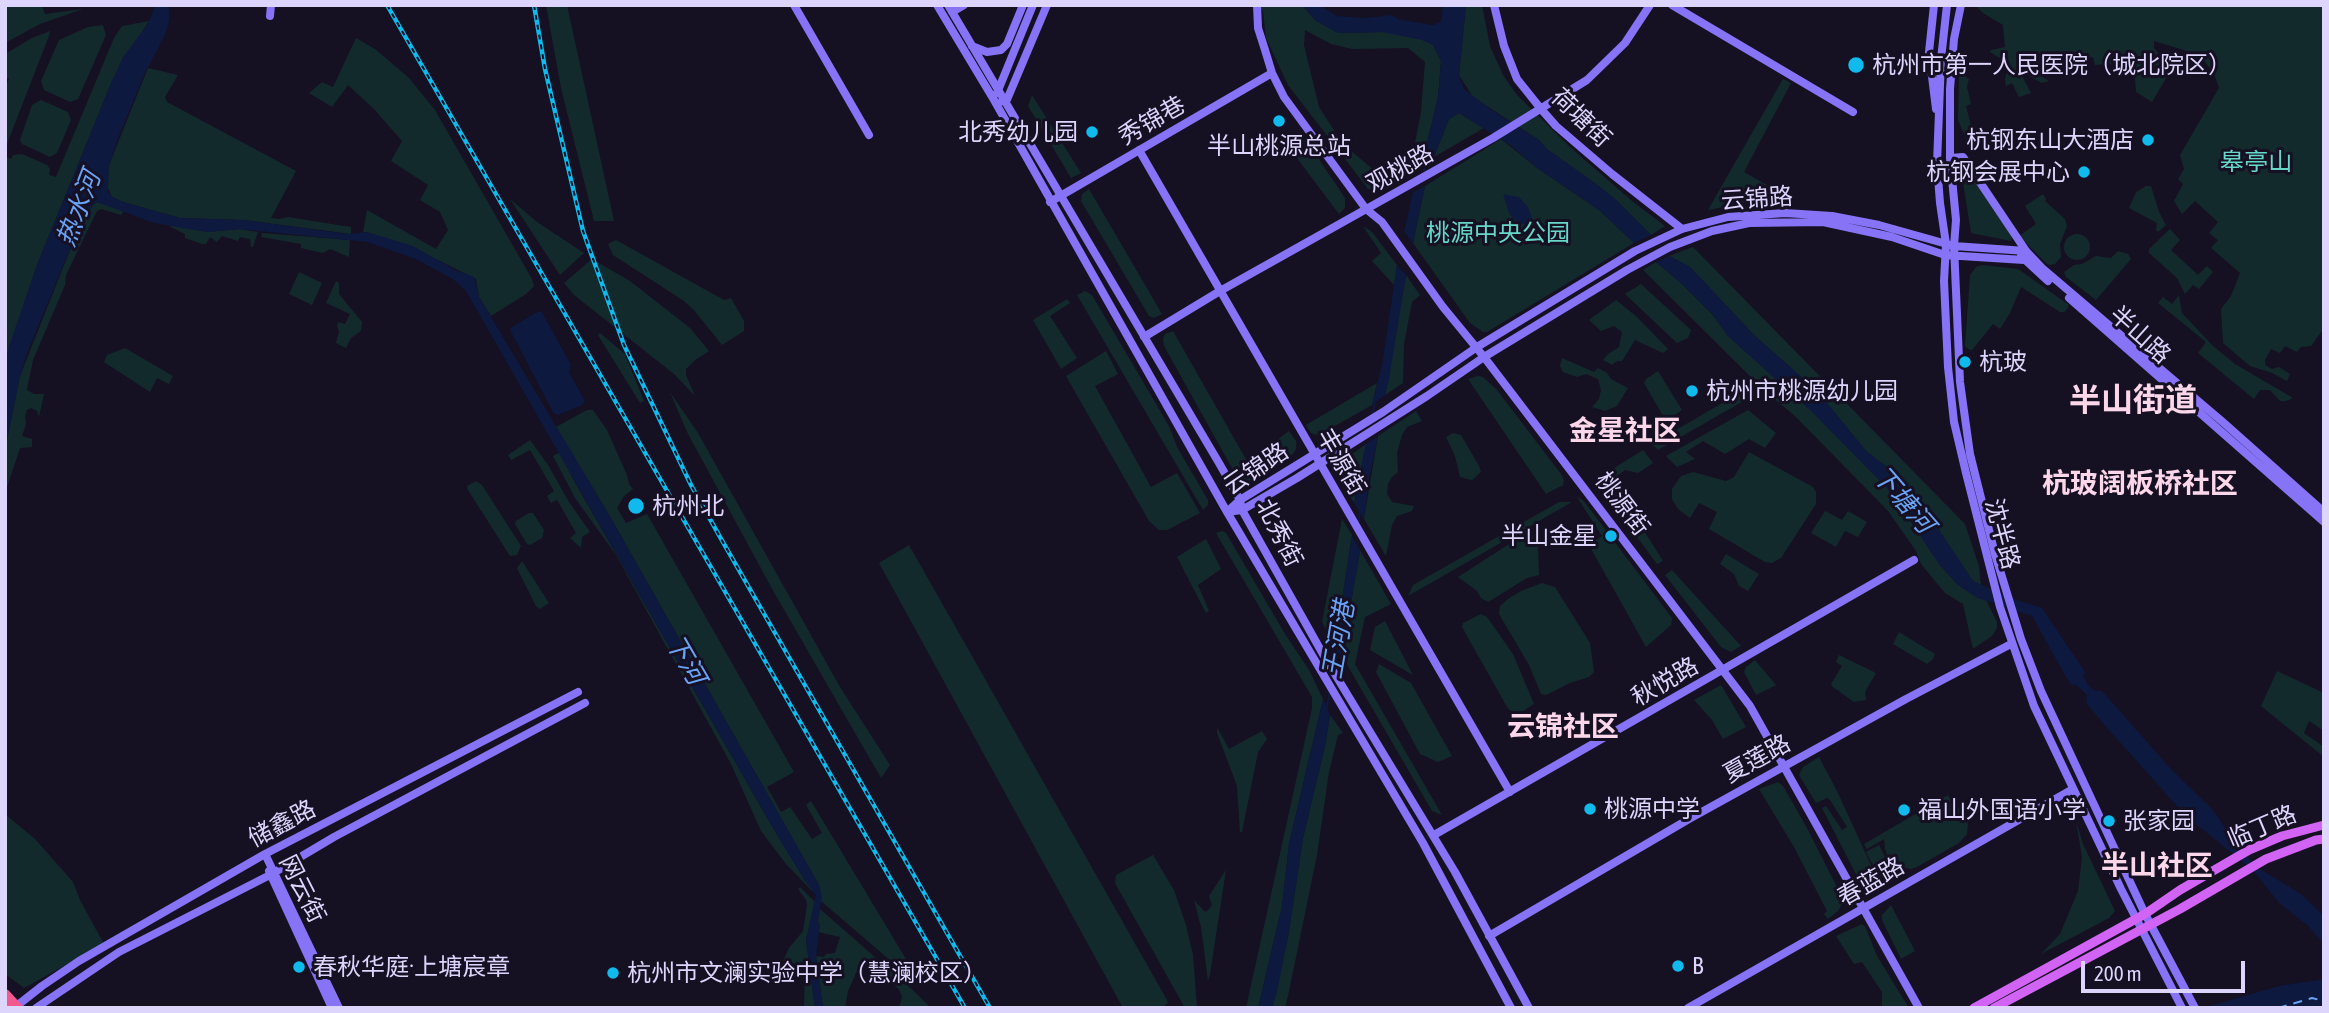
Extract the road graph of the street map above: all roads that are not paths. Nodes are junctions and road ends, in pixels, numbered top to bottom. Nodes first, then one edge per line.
1 (271, 5) edge
2 (794, 5) edge
3 (937, 5) edge
4 (964, 5) edge
5 (1023, 5) edge
6 (1033, 5) edge
7 (1047, 5) edge
8 (1256, 5) edge
9 (1494, 5) edge
10 (1650, 5) edge
11 (1672, 5) edge
12 (1934, 5) edge
13 (1947, 5) edge
14 (1961, 5) edge
15 (950, 9) edge
16 (270, 16) dead end
17 (972, 46) junction
18 (1272, 73) junction
19 (998, 91) junction
20 (993, 100) junction
21 (1006, 102) junction
22 (1541, 109) junction
23 (1853, 113) dead end
24 (1938, 132) junction
25 (869, 135) dead end
26 (1139, 150) junction
27 (1951, 158) junction
28 (1062, 195) junction
29 (1050, 202) junction
30 (1366, 209) junction
31 (1682, 229) junction
32 (1950, 250) junction
33 (2024, 254) junction
34 (1220, 291) junction
35 (1144, 337) junction
36 (1477, 347) junction
37 (1485, 357) junction
38 (1314, 454) junction
39 (1319, 463) junction
40 (1240, 500) junction
41 (1242, 510) junction
42 (1227, 512) junction
43 (2324, 512) edge
44 (2324, 522) edge
45 (1914, 560) dead end
46 (2011, 644) junction
47 (1724, 671) junction
48 (578, 692) dead end
49 (584, 703) dead end
50 (1783, 767) junction
51 (2073, 789) junction
52 (1510, 792) junction
53 (2324, 825) edge
54 (1434, 835) junction
55 (2324, 839) edge
56 (265, 854) junction
57 (272, 873) junction
58 (1863, 909) junction
59 (2145, 914) junction
60 (2135, 919) junction
61 (2151, 924) junction
62 (2141, 929) junction
63 (1489, 936) junction
64 (5, 993) edge
65 (5, 1003) edge
66 (16, 1007) edge
67 (36, 1008) edge
68 (332, 1008) edge
69 (339, 1008) edge
70 (1510, 1008) edge
71 (1529, 1008) edge
72 (1688, 1008) edge
73 (1919, 1008) edge
74 (1974, 1008) edge
75 (1994, 1008) edge
76 (2182, 1008) edge
77 (2195, 1008) edge

1 - 16 main road
2 - 25 main road
3 - 20 main road, 北秀街
4 - 15 main road
5 - 17 main road
6 - 19 main road
7 - 21 main road
8 - 18 main road, 桃源街
9 - 22 main road, 荷塘街
10 - 22 main road, 观桃路
11 - 23 main road
12 - 24 main road
13 - 24 main road
14 - 27 main road
15 - 17 main road, 北秀街
17 - 19 main road, 北秀街
18 - 26 main road, 秀锦巷
18 - 30 main road, 桃源街
19 - 20 main road
19 - 21 main road, 北秀街
20 - 21 main road
20 - 29 main road, 北秀街
21 - 28 main road, 北秀街
22 - 30 main road, 观桃路
22 - 31 main road, 荷塘街
24 - 32 main road, 沈半路
26 - 28 main road, 秀锦巷
26 - 34 main road, 丰源街
27 - 32 main road, 沈半路
27 - 33 main road, 半山路
28 - 29 main road, 秀锦巷
28 - 35 main road, 北秀街
29 - 42 main road, 北秀街
30 - 34 main road, 观桃路
30 - 36 main road, 桃源街
31 - 32 main road, 云锦路
31 - 36 main road, 云锦路
32 - 33 main road
32 - 37 main road, 云锦路
32 - 46 main road, 沈半路
32 - 59 main road, 沈半路
33 - 43 main road, 半山路
33 - 44 main road, 半山路
34 - 35 main road, 观桃路
34 - 38 main road, 丰源街
35 - 40 main road, 北秀街
36 - 37 main road, 桃源街
36 - 38 main road, 云锦路
37 - 39 main road, 云锦路
37 - 47 main road, 桃源街
38 - 39 main road, 丰源街
38 - 40 main road, 云锦路
39 - 41 main road, 云锦路
39 - 52 main road, 丰源街
40 - 41 main road, 北秀街
40 - 42 main road, 云锦路
41 - 42 main road, 云锦路
41 - 54 main road, 北秀街
42 - 70 main road, 北秀街
45 - 47 main road, 秋悦路
46 - 50 main road, 夏莲路
46 - 51 main road, 沈半路
47 - 50 main road, 桃源街
47 - 52 main road, 秋悦路
48 - 56 main road, 储鑫路
49 - 57 main road, 储鑫路
50 - 58 main road, 桃源街
50 - 63 main road, 夏莲路
51 - 58 main road, 春蓝路
51 - 60 main road, 沈半路
52 - 54 main road, 秋悦路
53 - 59 main road, 临丁路
54 - 63 main road, 北秀街
55 - 61 main road, 临丁路
56 - 57 main road, 网云街
56 - 66 main road, 储鑫路
57 - 67 main road, 储鑫路
57 - 68 main road, 网云街
57 - 69 main road, 网云街
58 - 72 main road, 春蓝路
58 - 73 main road, 桃源街
59 - 60 main road
59 - 61 main road, 沈半路
60 - 62 main road, 沈半路
60 - 74 main road
61 - 62 main road
61 - 77 main road, 沈半路
62 - 75 main road
62 - 76 main road, 沈半路
63 - 71 main road, 北秀街
64 - 66 highway, bridge
65 - 66 highway

